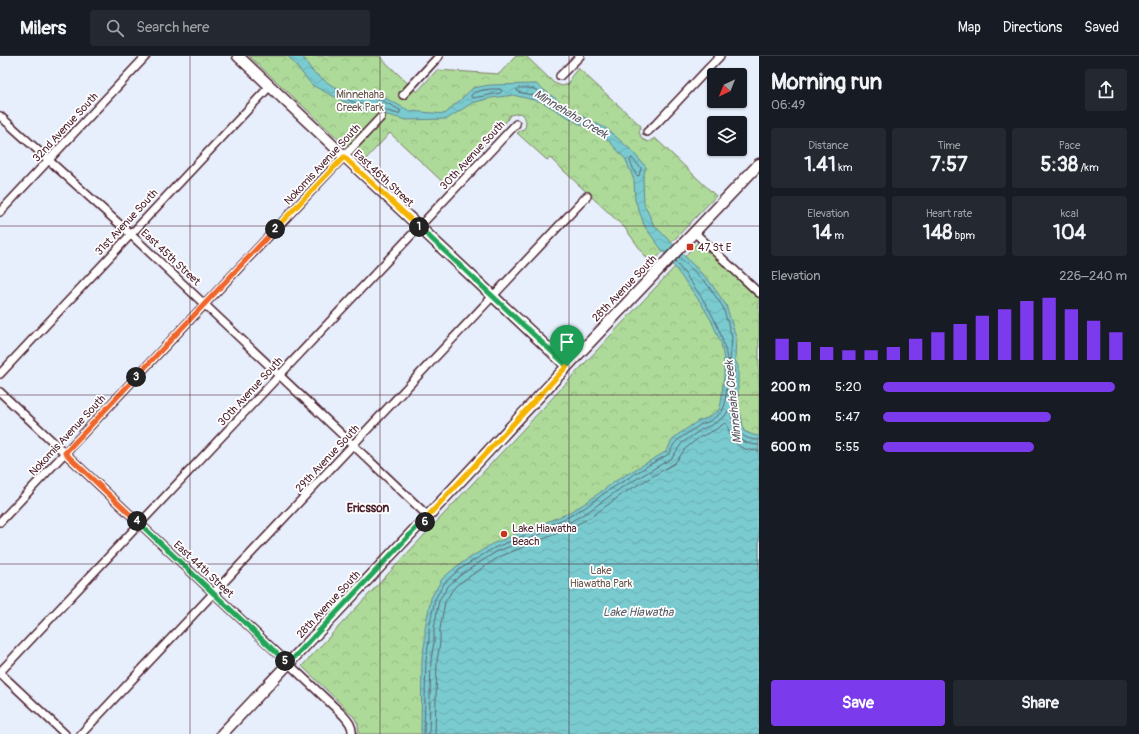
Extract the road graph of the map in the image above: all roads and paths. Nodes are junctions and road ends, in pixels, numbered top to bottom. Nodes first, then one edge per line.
1 (146, 56) edge
2 (238, 56) edge
3 (439, 56) edge
4 (580, 56) edge
5 (720, 56) edge
6 (560, 76) dead end
7 (270, 86) junction
8 (403, 94) dead end
9 (0, 116) edge
10 (381, 117) dead end
11 (516, 124) dead end
12 (647, 132) dead end
13 (344, 157) junction
14 (49, 160) junction
15 (759, 164) edge
16 (587, 196) dead end
17 (0, 212) edge
18 (419, 227) junction
19 (694, 232) junction
20 (130, 234) junction
21 (758, 292) edge
22 (493, 296) junction
23 (205, 304) junction
24 (567, 366) junction
25 (0, 374) edge
26 (280, 375) junction
27 (0, 392) edge
28 (354, 445) junction
29 (65, 453) junction
30 (427, 517) junction
31 (0, 522) edge
32 (139, 523) junction
33 (214, 594) junction
34 (288, 664) junction
35 (0, 672) edge
36 (65, 734) edge
37 (81, 734) edge
38 (222, 734) edge
39 (352, 734) edge

1 - 14 street, 32nd Avenue South
2 - 7 street, East 46th Street
3 - 8 street
4 - 6 street
5 - 12 street
7 - 13 street, East 46th Street
7 - 20 street, 31st Avenue South
9 - 14 street, East 45th Street
10 - 13 street, Nokomis Avenue South
11 - 18 street, 30th Avenue South
13 - 18 street, East 46th Street
13 - 23 street, Nokomis Avenue South
14 - 17 street, 32nd Avenue South
14 - 20 street, East 45th Street
15 - 19 street, 28th Avenue South
16 - 22 street, 29th Avenue South
18 - 22 street, East 46th Street
18 - 26 street, 30th Avenue South
19 - 21 street
19 - 24 street, 28th Avenue South
20 - 23 street, East 45th Street
20 - 25 street, 31st Avenue South
22 - 24 street, East 46th Street
22 - 28 street, 29th Avenue South
23 - 26 street, East 45th Street
23 - 29 street, Nokomis Avenue South
24 - 30 street, 28th Avenue South
26 - 28 street, East 45th Street
26 - 32 street, 30th Avenue South
27 - 29 street, East 44th Street
28 - 30 street, East 45th Street
28 - 33 street, 29th Avenue South
29 - 31 street, Nokomis Avenue South
29 - 32 street, East 44th Street
30 - 34 street, 28th Avenue South
32 - 33 street, East 44th Street
32 - 35 street, 30th Avenue South
33 - 34 street, East 44th Street
33 - 37 street, 29th Avenue South
34 - 38 street, 28th Avenue South
34 - 39 street, East 44th Street
35 - 36 street

